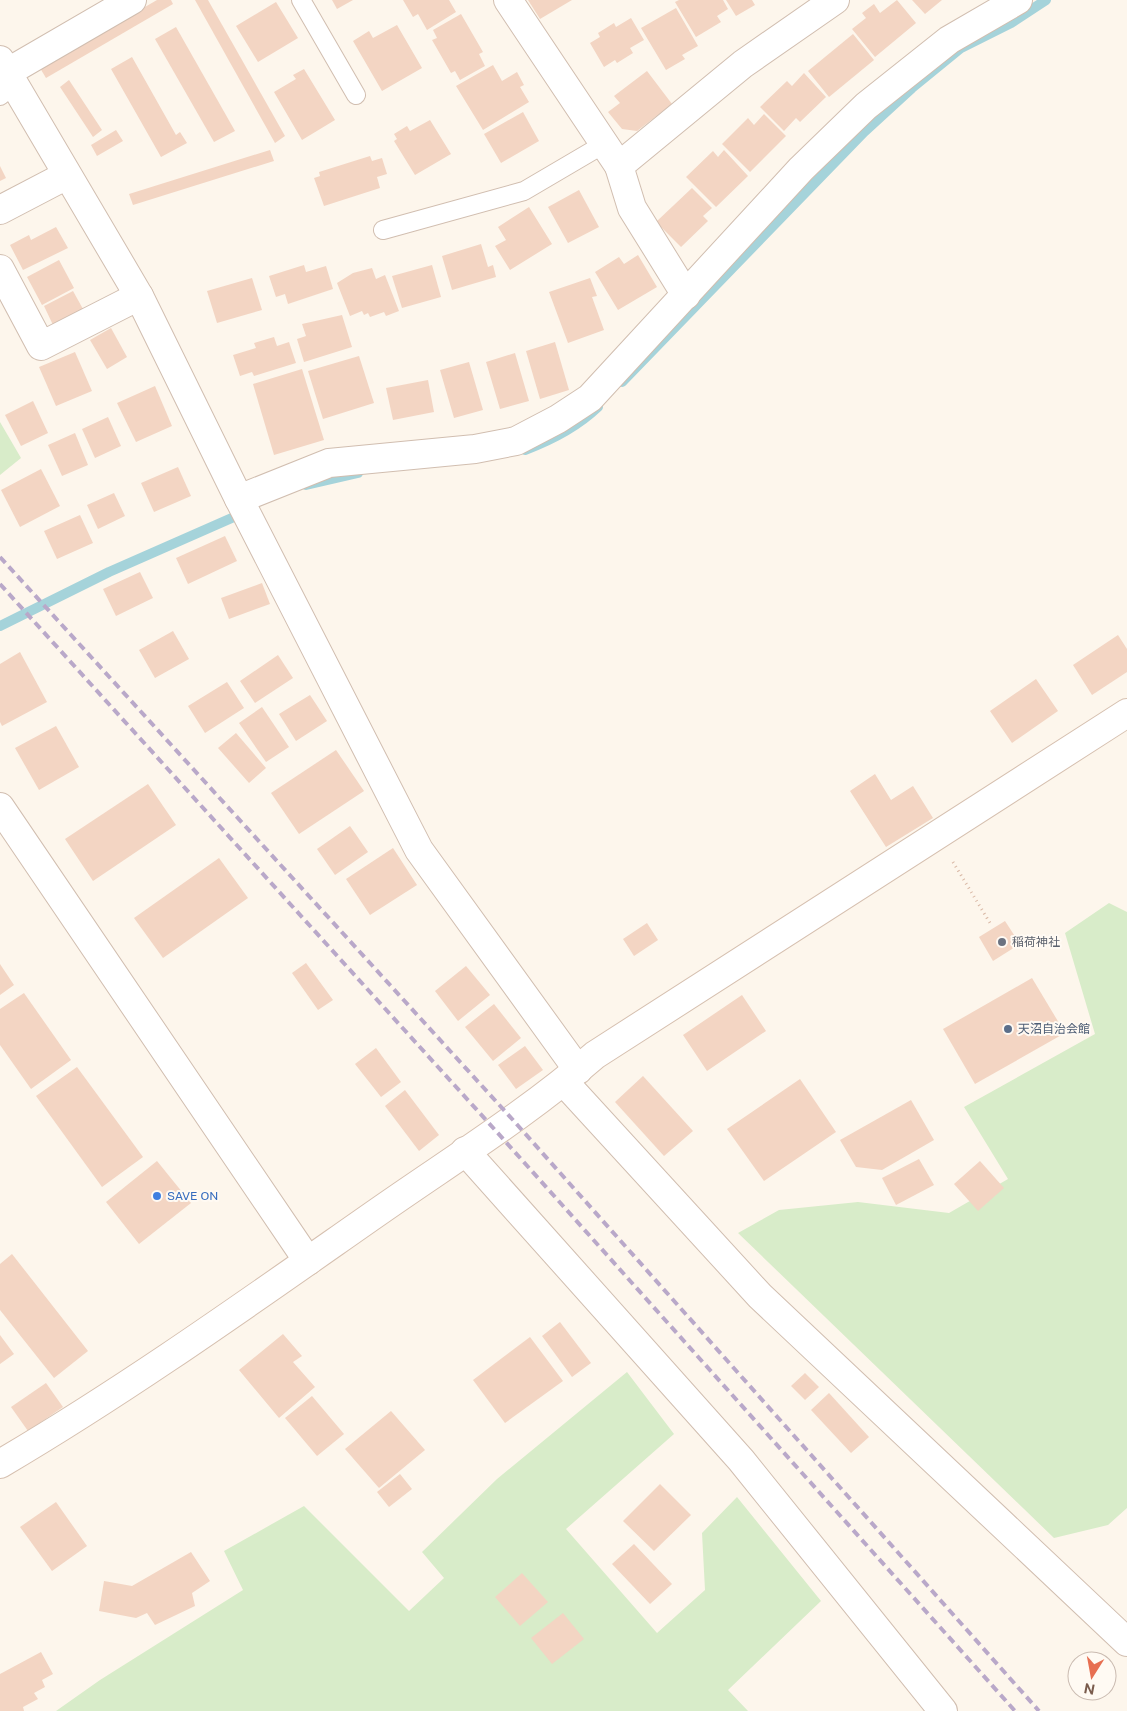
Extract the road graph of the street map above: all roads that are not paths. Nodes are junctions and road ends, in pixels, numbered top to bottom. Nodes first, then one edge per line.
1 (132, 0) edge
2 (301, 0) edge
3 (508, 0) edge
4 (835, 0) edge
5 (1018, 0) edge
6 (6, 78) edge
7 (356, 95) dead end
8 (604, 144) junction
9 (619, 166) junction
10 (67, 176) junction
11 (0, 210) edge
12 (383, 230) dead end
13 (0, 269) edge
14 (686, 295) junction
15 (139, 296) junction
16 (239, 499) junction
17 (1127, 713) edge
18 (0, 807) edge
19 (571, 1076) junction
20 (465, 1151) junction
21 (308, 1262) junction
22 (0, 1464) edge
23 (1127, 1642) edge
24 (943, 1711) edge

1 - 6 street
2 - 7 lane
3 - 8 street
4 - 9 street
5 - 14 street
6 - 10 street
8 - 9 street
8 - 12 lane
9 - 14 street
10 - 11 street
10 - 15 street
13 - 15 street
14 - 16 street
15 - 16 street
16 - 19 street
17 - 19 street
18 - 21 street
19 - 20 street
19 - 23 street
20 - 21 street
20 - 24 street
21 - 22 street

